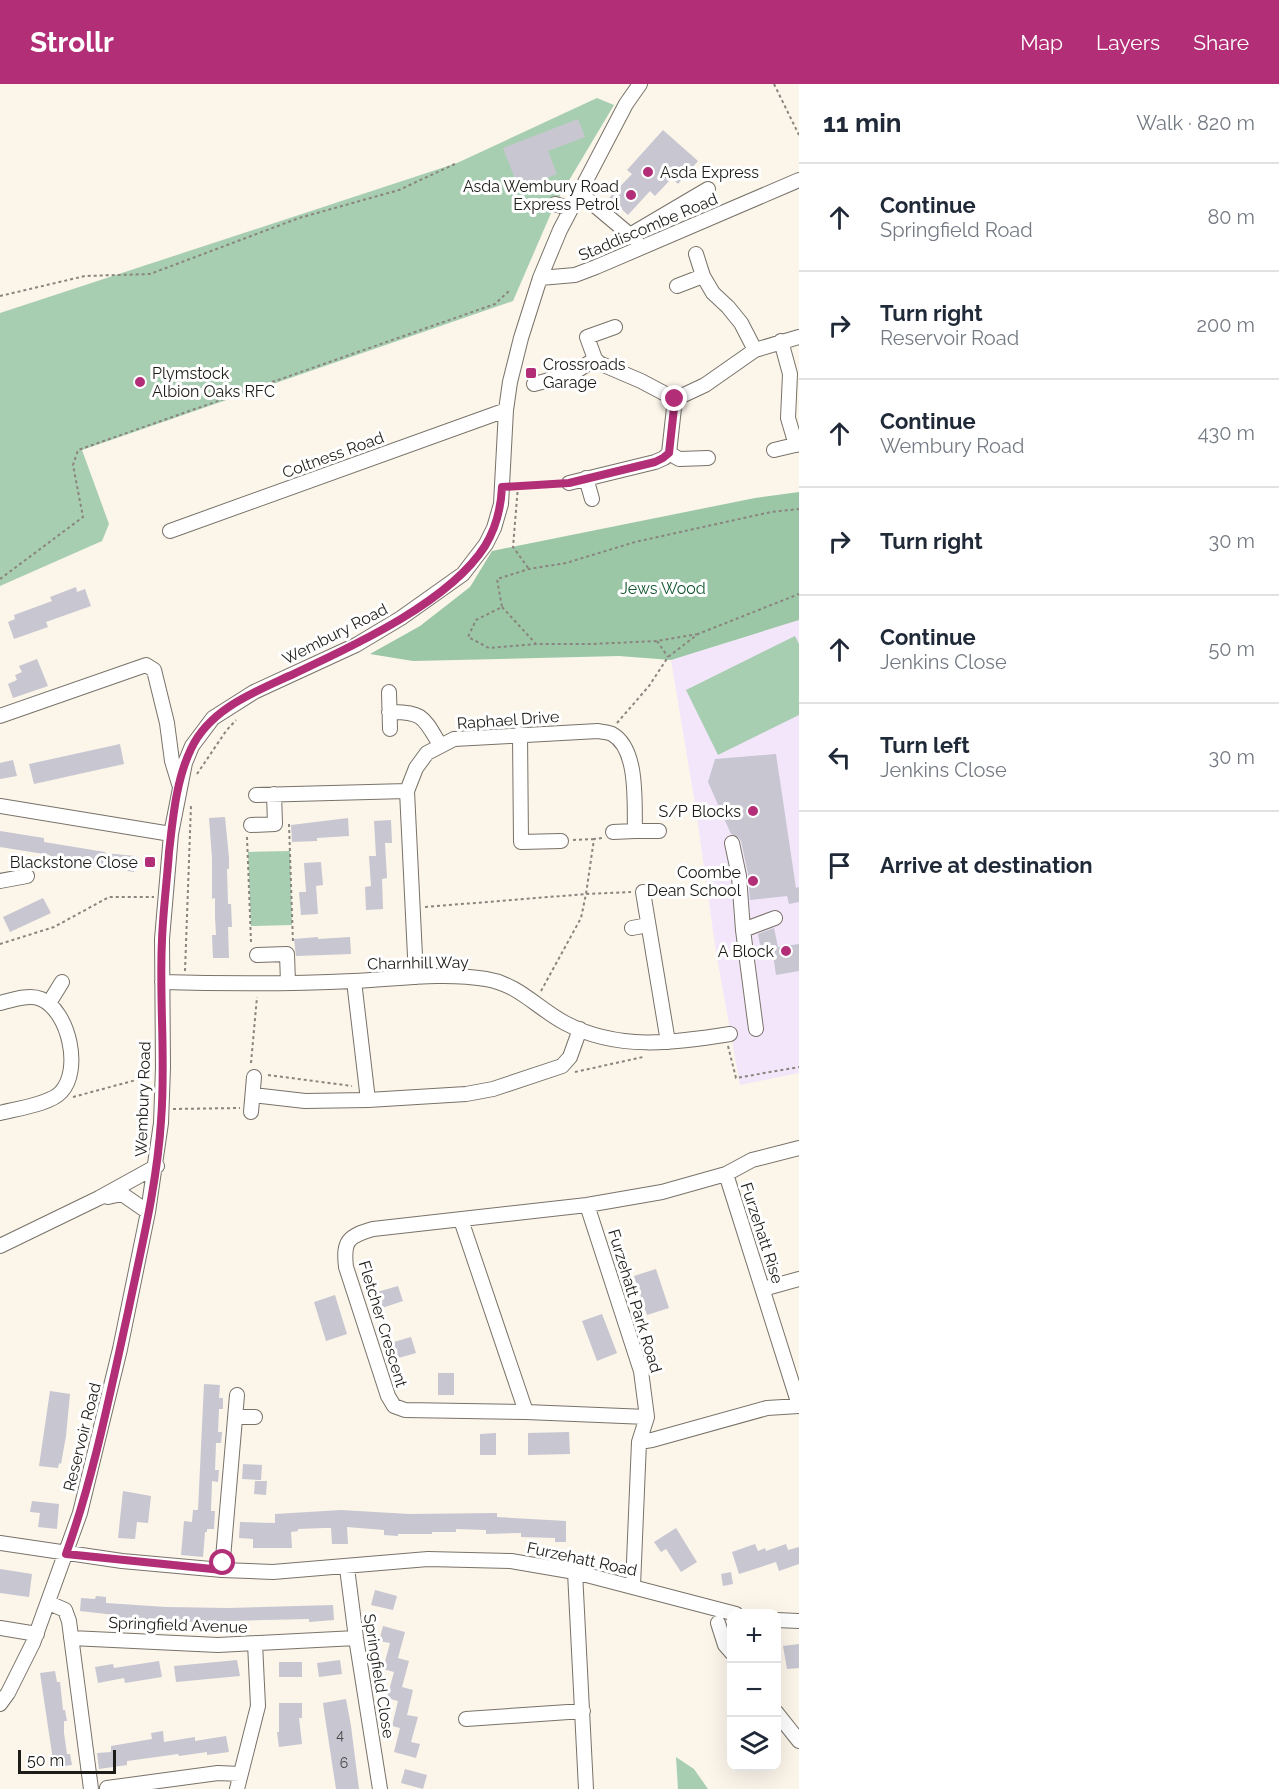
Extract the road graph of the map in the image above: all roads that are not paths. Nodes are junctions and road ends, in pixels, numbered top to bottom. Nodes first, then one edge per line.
1 (640, 84) edge
2 (799, 180) edge
3 (708, 189) dead end
4 (580, 192) junction
5 (555, 204) dead end
6 (571, 209) junction
7 (630, 235) junction
8 (645, 248) junction
9 (696, 254) dead end
10 (703, 276) junction
11 (540, 278) junction
12 (677, 286) dead end
13 (615, 327) dead end
14 (799, 338) edge
15 (781, 342) junction
16 (754, 350) junction
17 (595, 359) junction
18 (534, 384) dead end
19 (675, 399) junction
20 (506, 410) junction
21 (797, 444) edge
22 (774, 450) dead end
23 (669, 453) junction
24 (708, 458) dead end
25 (586, 478) junction
26 (569, 483) road end
27 (592, 499) dead end
28 (170, 531) dead end
29 (389, 692) dead end
30 (389, 711) junction
31 (0, 716) edge
32 (390, 729) dead end
33 (520, 734) junction
34 (440, 746) junction
35 (179, 784) junction
36 (407, 791) junction
37 (274, 794) junction
38 (256, 795) dead end
39 (0, 806) edge
40 (249, 831) road end
41 (635, 831) junction
42 (659, 831) dead end
43 (613, 832) road end
44 (171, 834) junction
45 (561, 841) road end
46 (506, 842) dead end
47 (521, 842) junction
48 (732, 843) dead end
49 (27, 876) dead end
50 (0, 882) edge
51 (642, 892) road end
52 (775, 918) dead end
53 (648, 925) junction
54 (632, 928) dead end
55 (743, 930) junction
56 (257, 955) road end
57 (416, 977) junction
58 (354, 981) junction
59 (62, 982) dead end
60 (162, 982) junction
61 (288, 983) junction
62 (0, 1003) edge
63 (49, 1003) junction
64 (580, 1029) junction
65 (756, 1029) dead end
66 (728, 1034) road end
67 (662, 1042) junction
68 (252, 1074) road end
69 (367, 1094) junction
70 (0, 1113) edge
71 (799, 1148) edge
72 (156, 1166) junction
73 (726, 1174) junction
74 (99, 1198) junction
75 (587, 1205) junction
76 (148, 1212) junction
77 (461, 1220) junction
78 (0, 1246) edge
79 (799, 1279) edge
80 (763, 1289) junction
81 (237, 1395) dead end
82 (799, 1406) edge
83 (526, 1412) junction
84 (235, 1417) junction
85 (255, 1417) dead end
86 (647, 1417) junction
87 (639, 1442) junction
88 (0, 1543) edge
89 (66, 1554) junction
90 (347, 1568) junction
91 (222, 1570) junction
92 (575, 1572) junction
93 (633, 1586) junction
94 (50, 1603) junction
95 (727, 1612) edge
96 (781, 1620) edge
97 (799, 1622) edge
98 (718, 1623) dead end
99 (0, 1628) edge
100 (37, 1634) junction
101 (71, 1638) junction
102 (356, 1638) junction
103 (255, 1643) junction
104 (727, 1647) edge
105 (0, 1704) edge
106 (582, 1711) junction
107 (781, 1717) edge
108 (466, 1719) dead end
109 (799, 1741) edge
110 (240, 1774) junction
111 (107, 1788) edge
112 (91, 1789) edge
113 (237, 1789) edge
114 (381, 1789) edge
115 (586, 1789) edge

1 - 4 street, Wembury Road
2 - 8 street, Staddiscombe Road
3 - 7 street
4 - 6 street, Wembury Road
4 - 7 street
5 - 6 street
6 - 11 street, Wembury Road
7 - 8 street
8 - 11 street, Staddiscombe Road
9 - 10 street
10 - 12 street
10 - 16 street
11 - 20 street, Wembury Road
13 - 17 street
14 - 15 street
15 - 16 street
15 - 21 street
16 - 19 street
17 - 18 street
17 - 19 street
19 - 23 street
20 - 28 street, Coltness Road
20 - 35 street, Wembury Road
21 - 22 street
23 - 24 street
23 - 25 street
25 - 26 street
25 - 27 street
29 - 30 street
30 - 32 street
30 - 34 street
31 - 35 street
33 - 34 street, Raphael Drive
33 - 41 street, Raphael Drive
33 - 47 street
34 - 36 street, Raphael Drive
35 - 44 street, Wembury Road
36 - 37 street
36 - 57 street, Raphael Drive
37 - 38 street
37 - 40 street
39 - 44 street
41 - 42 street
41 - 43 street
44 - 60 street, Wembury Road
45 - 47 street
46 - 47 street
48 - 55 street
49 - 50 street
51 - 53 street
52 - 55 street
53 - 54 street
53 - 67 street
55 - 65 street
56 - 61 street
57 - 58 street, Charnhill Way
57 - 64 street, Charnhill Way
58 - 61 street, Charnhill Way
58 - 69 street
59 - 63 street
60 - 61 street, Charnhill Way
60 - 72 street, Wembury Road
62 - 63 street
63 - 70 street
64 - 67 street, Charnhill Way
64 - 69 street
66 - 67 street, Charnhill Way
68 - 69 street
71 - 73 street, Fletcher Crescent
72 - 74 street, Wembury Road
72 - 76 street, Reservoir Road
73 - 75 street, Fletcher Crescent
73 - 80 street, Furzehatt Rise
74 - 76 street, Wembury Road
74 - 78 street, Wembury Road
75 - 77 street, Fletcher Crescent
75 - 86 street, Furzehatt Park Road
76 - 89 street, Reservoir Road
77 - 83 street
77 - 83 street, Fletcher Crescent
79 - 80 street
80 - 82 street, Furzehatt Rise
81 - 84 street
82 - 87 street
83 - 86 street, Fletcher Crescent
84 - 85 street
84 - 91 street
86 - 87 street, Furzehatt Park Road
87 - 93 street, Furzehatt Park Road
88 - 89 street, Furzehatt Road
89 - 91 street, Furzehatt Road
89 - 94 street, Reservoir Road
90 - 91 street, Furzehatt Road
90 - 92 street, Furzehatt Road
90 - 102 street, Springfield Close
92 - 93 street, Furzehatt Road
92 - 106 street
93 - 95 street, Furzehatt Road
94 - 100 street, Reservoir Road
94 - 101 street
96 - 97 street
98 - 104 street
99 - 100 street
100 - 105 street, Reservoir Road
101 - 103 street, Springfield Avenue
101 - 112 street
102 - 103 street, Springfield Avenue
102 - 114 street, Springfield Close
103 - 110 street
106 - 108 street
106 - 115 street
107 - 109 street
110 - 111 street
110 - 113 street

